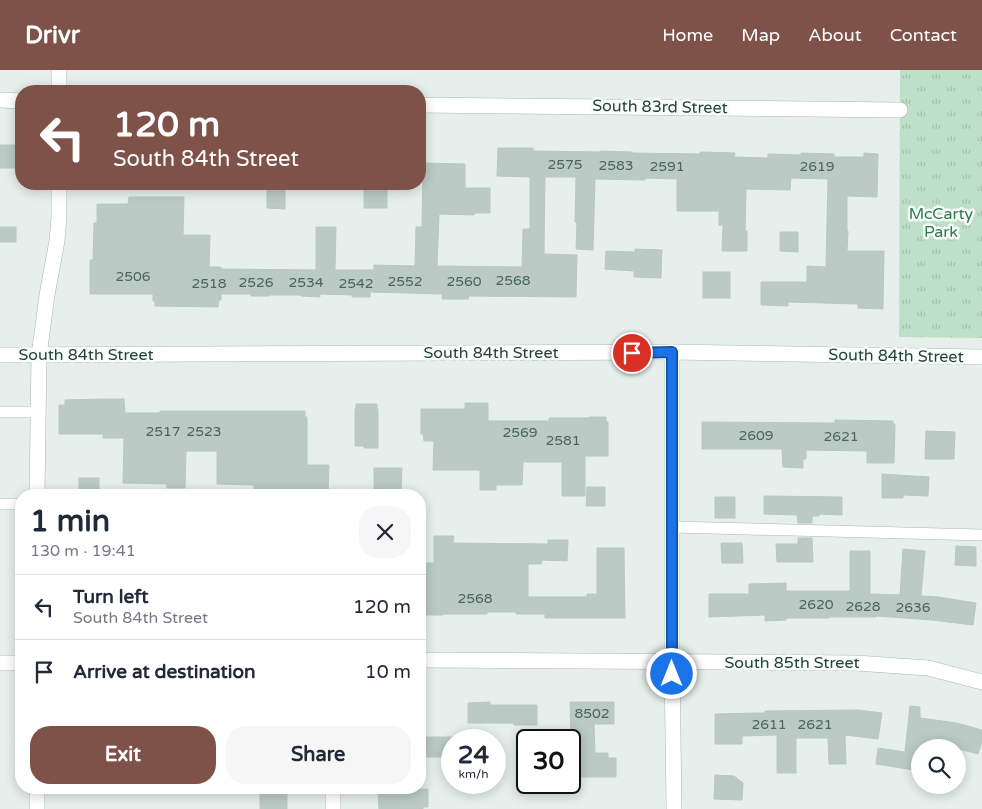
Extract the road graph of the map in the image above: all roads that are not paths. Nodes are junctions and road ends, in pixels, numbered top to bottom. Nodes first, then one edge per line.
1 (59, 70) edge
2 (59, 85) edge
3 (0, 100) edge
4 (15, 101) edge
5 (426, 105) edge
6 (900, 110) dead end
7 (59, 190) edge
8 (672, 352) junction
9 (0, 355) edge
10 (40, 356) junction
11 (982, 357) edge
12 (0, 412) edge
13 (38, 412) junction
14 (37, 489) edge
15 (0, 504) edge
16 (15, 504) edge
17 (672, 527) junction
18 (982, 536) edge
19 (426, 660) edge
20 (672, 662) junction
21 (0, 663) edge
22 (15, 664) edge
23 (982, 682) edge
24 (37, 794) edge
25 (333, 794) edge
26 (37, 809) edge
27 (333, 809) edge
28 (674, 809) edge

1 - 2 street
3 - 4 street
5 - 6 street, South 83rd Street
7 - 10 street
8 - 10 street, South 84th Street
8 - 11 street, South 84th Street
8 - 17 street
9 - 10 street, South 84th Street
10 - 13 street
12 - 13 lane
13 - 14 street
15 - 16 lane
17 - 18 lane
17 - 20 street
19 - 20 street, South 85th Street
20 - 23 street, South 85th Street
20 - 28 street
21 - 22 street
24 - 26 street
25 - 27 street

